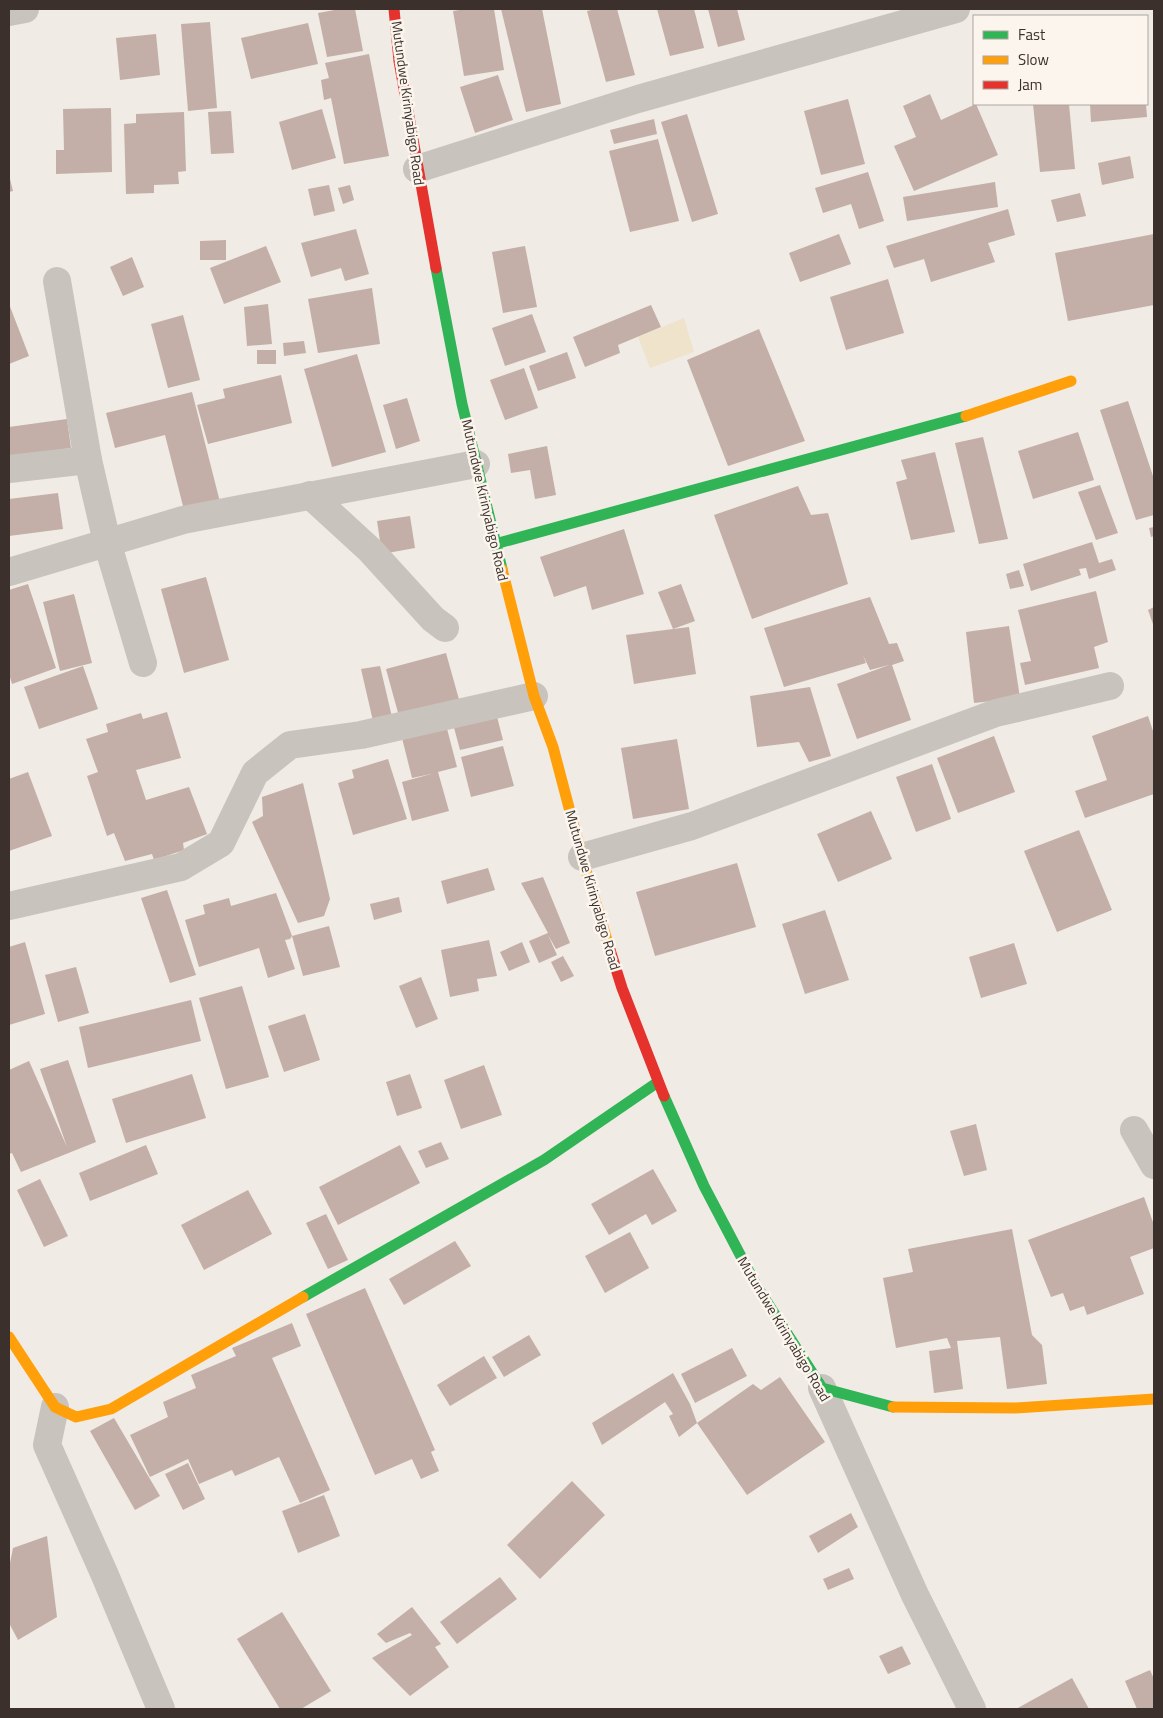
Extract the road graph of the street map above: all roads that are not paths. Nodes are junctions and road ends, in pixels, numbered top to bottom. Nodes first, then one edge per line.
1 (25, 9) edge
2 (394, 9) edge
3 (956, 9) edge
4 (9, 12) edge
5 (416, 169) junction
6 (57, 281) dead end
7 (1071, 381) dead end
8 (88, 460) junction
9 (476, 464) junction
10 (9, 469) edge
11 (310, 495) junction
12 (107, 542) junction
13 (495, 544) junction
14 (9, 572) edge
15 (445, 628) dead end
16 (143, 663) dead end
17 (1110, 686) dead end
18 (534, 696) junction
19 (582, 857) junction
20 (9, 906) edge
21 (658, 1082) junction
22 (1134, 1130) dead end
23 (1154, 1165) edge
24 (9, 1337) edge
25 (822, 1388) junction
26 (1154, 1399) edge
27 (55, 1408) junction
28 (161, 1709) edge
29 (972, 1709) edge

1 - 4 street
2 - 5 street, Mutundwe Kirinyabigo Road
3 - 5 street
5 - 9 street, Mutundwe Kirinyabigo Road
6 - 8 street
7 - 13 street
8 - 10 street
8 - 12 street
9 - 11 street
9 - 13 street, Mutundwe Kirinyabigo Road
11 - 12 street
11 - 15 street
12 - 14 street
12 - 16 street
13 - 18 street, Mutundwe Kirinyabigo Road
17 - 19 street
18 - 19 street, Mutundwe Kirinyabigo Road
18 - 20 street
19 - 21 street, Mutundwe Kirinyabigo Road
21 - 25 street, Mutundwe Kirinyabigo Road
21 - 27 street
22 - 23 street
24 - 27 street
25 - 26 street
25 - 29 street, Mutundwe Kirinyabigo Road
27 - 28 street

